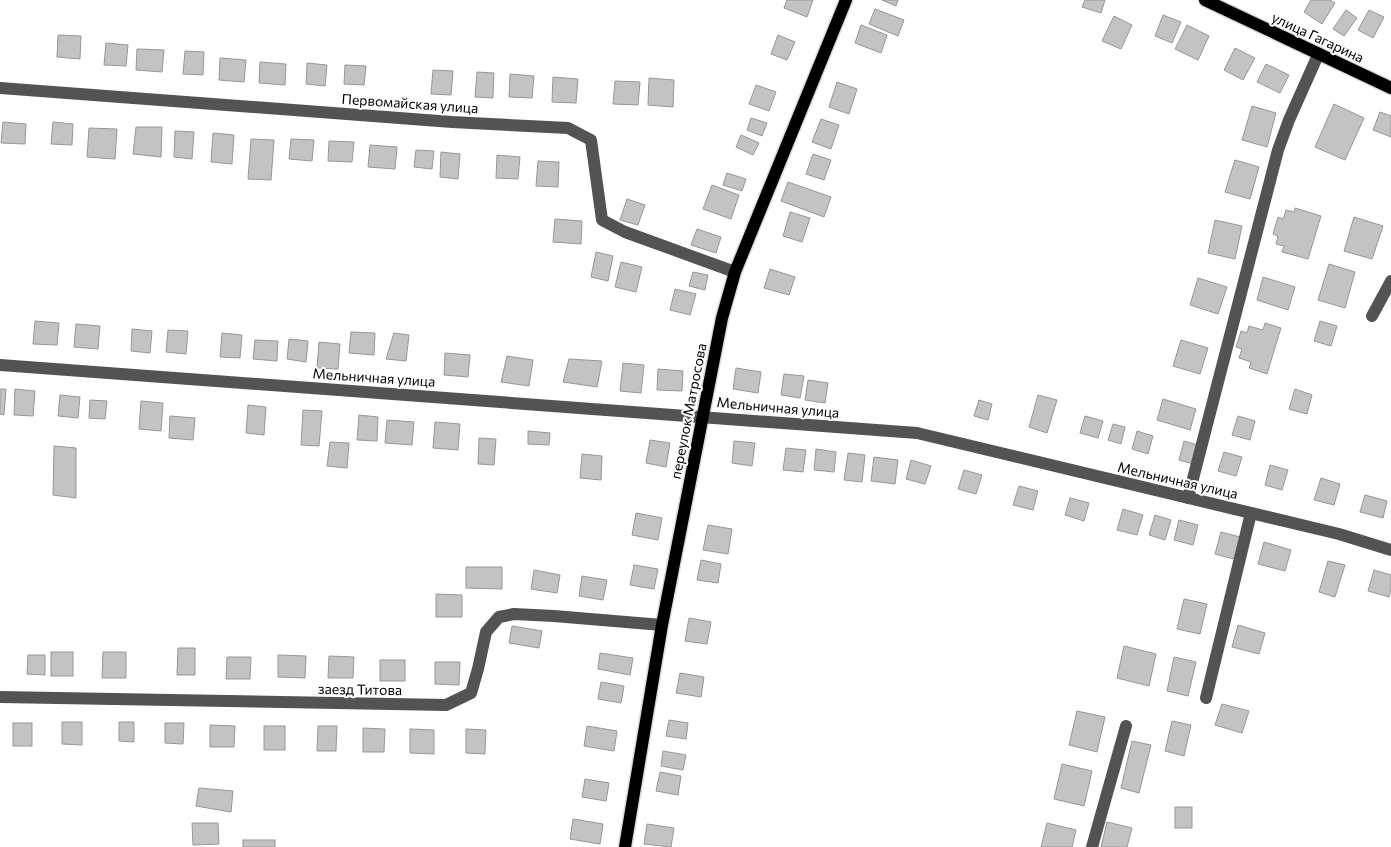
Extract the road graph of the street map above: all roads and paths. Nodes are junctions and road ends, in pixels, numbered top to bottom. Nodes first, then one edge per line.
1 (846, 0) edge
2 (1205, 0) edge
3 (1318, 54) junction
4 (0, 88) edge
5 (1391, 88) edge
6 (735, 272) junction
7 (1391, 281) edge
8 (1372, 316) dead end
9 (0, 365) edge
10 (702, 416) junction
11 (1188, 498) junction
12 (1251, 513) junction
13 (1391, 550) edge
14 (662, 625) junction
15 (0, 697) edge
16 (1206, 698) dead end
17 (1126, 726) dead end
18 (625, 847) edge
19 (1092, 847) edge

1 - 6 main road, переулок Матросова
2 - 3 main road, улица Гагарина
3 - 5 main road, улица Гагарина
3 - 11 street
4 - 6 street, Первомайская улица
6 - 10 main road, переулок Матросова
7 - 8 street
9 - 10 street, Мельничная улица
10 - 11 street, Мельничная улица
10 - 14 main road, переулок Матросова
11 - 12 street, Мельничная улица
12 - 13 street, Мельничная улица
12 - 16 street
14 - 15 street, заезд Титова
14 - 18 main road, переулок Матросова
17 - 19 street

